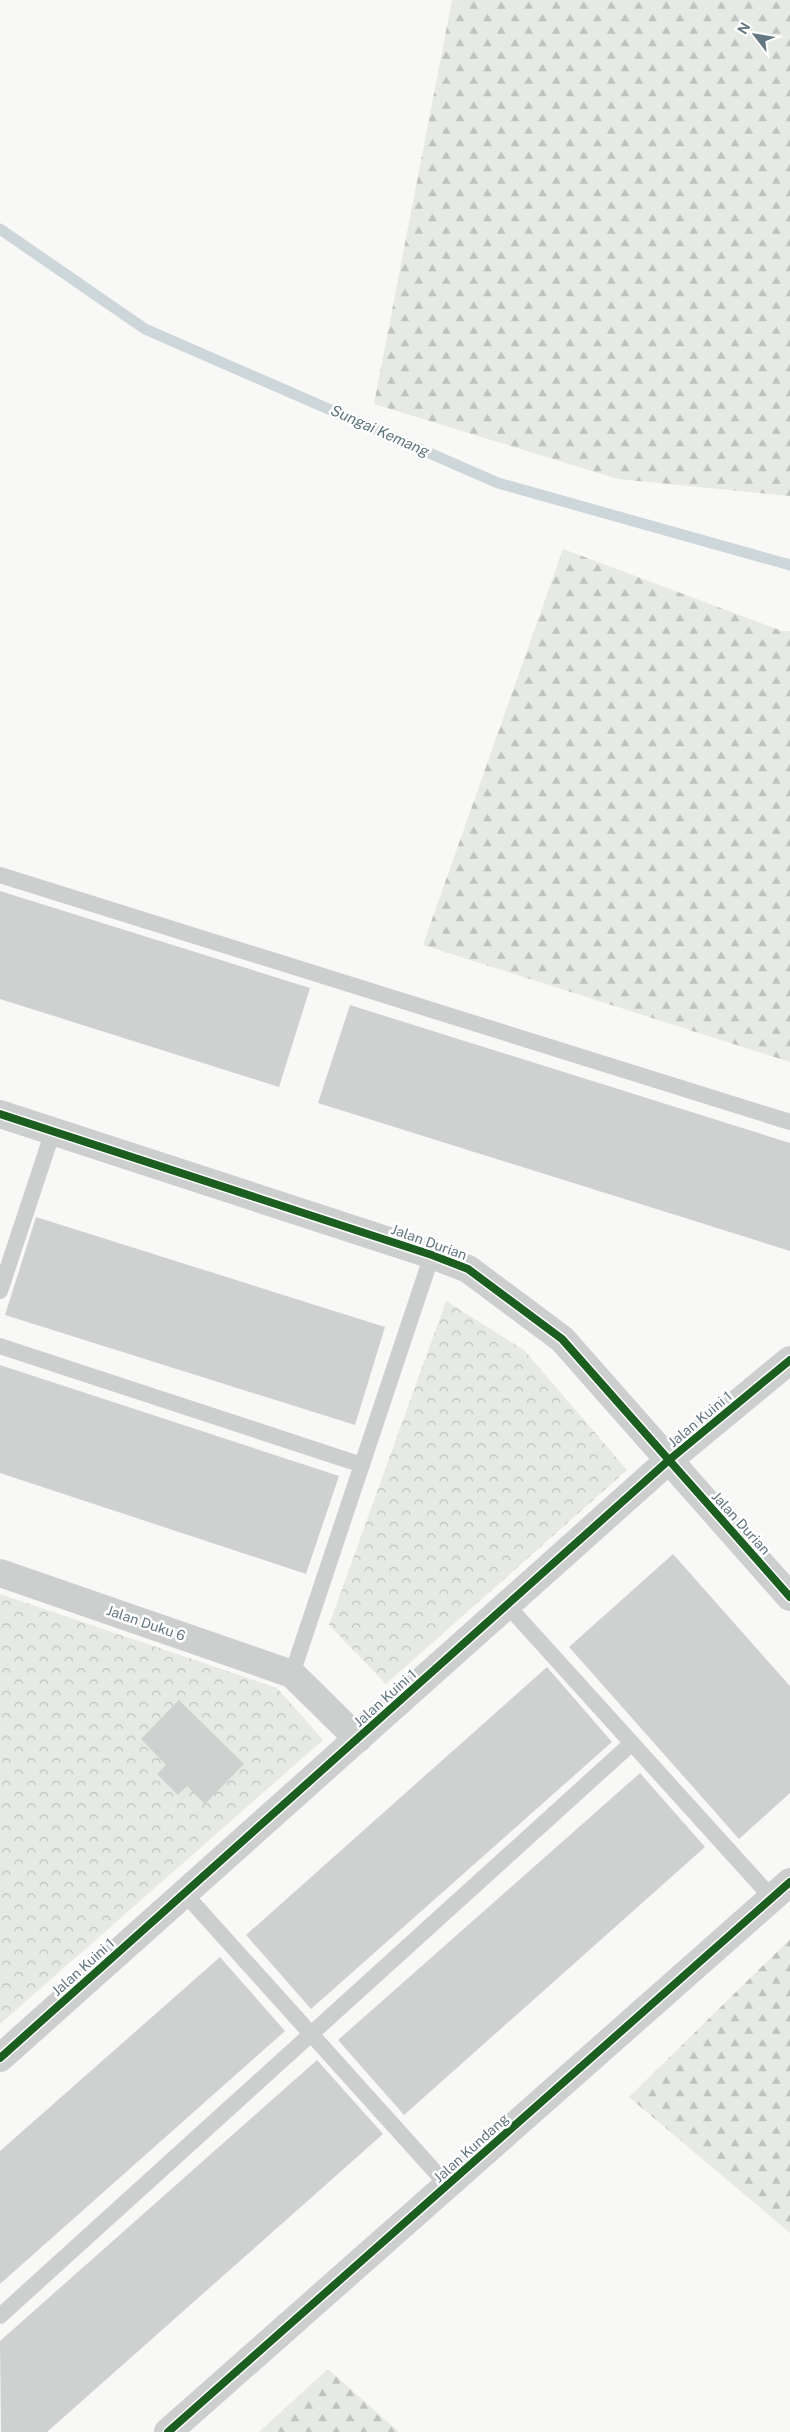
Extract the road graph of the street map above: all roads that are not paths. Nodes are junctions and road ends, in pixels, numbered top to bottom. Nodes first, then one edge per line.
1 (0, 875) edge
2 (0, 1114) edge
3 (790, 1122) edge
4 (54, 1131) junction
5 (432, 1255) junction
6 (0, 1291) edge
7 (0, 1346) edge
8 (790, 1360) edge
9 (669, 1460) junction
10 (362, 1465) junction
11 (0, 1573) edge
12 (790, 1597) edge
13 (508, 1605) junction
14 (292, 1674) junction
15 (358, 1740) junction
16 (632, 1743) junction
17 (781, 1890) edge
18 (185, 1894) junction
19 (310, 2034) junction
20 (0, 2058) edge
21 (448, 2186) junction
22 (0, 2316) edge
23 (168, 2432) edge

1 - 3 lane
2 - 4 street, Jalan Durian
4 - 5 street, Jalan Durian
4 - 6 lane
5 - 9 street, Jalan Durian
5 - 10 lane
7 - 10 lane
8 - 9 street, Jalan Kuini 1
9 - 12 street, Jalan Durian
9 - 13 street, Jalan Kuini 1
10 - 14 lane
11 - 14 street, Jalan Duku 6
13 - 15 street, Jalan Kuini 1
13 - 16 lane
14 - 15 street
15 - 18 street, Jalan Kuini 1
16 - 17 lane
16 - 19 lane
17 - 21 street, Jalan Kundang
18 - 19 lane
18 - 20 street, Jalan Kuini 1
19 - 21 lane
19 - 22 lane
21 - 23 street, Jalan Kundang

